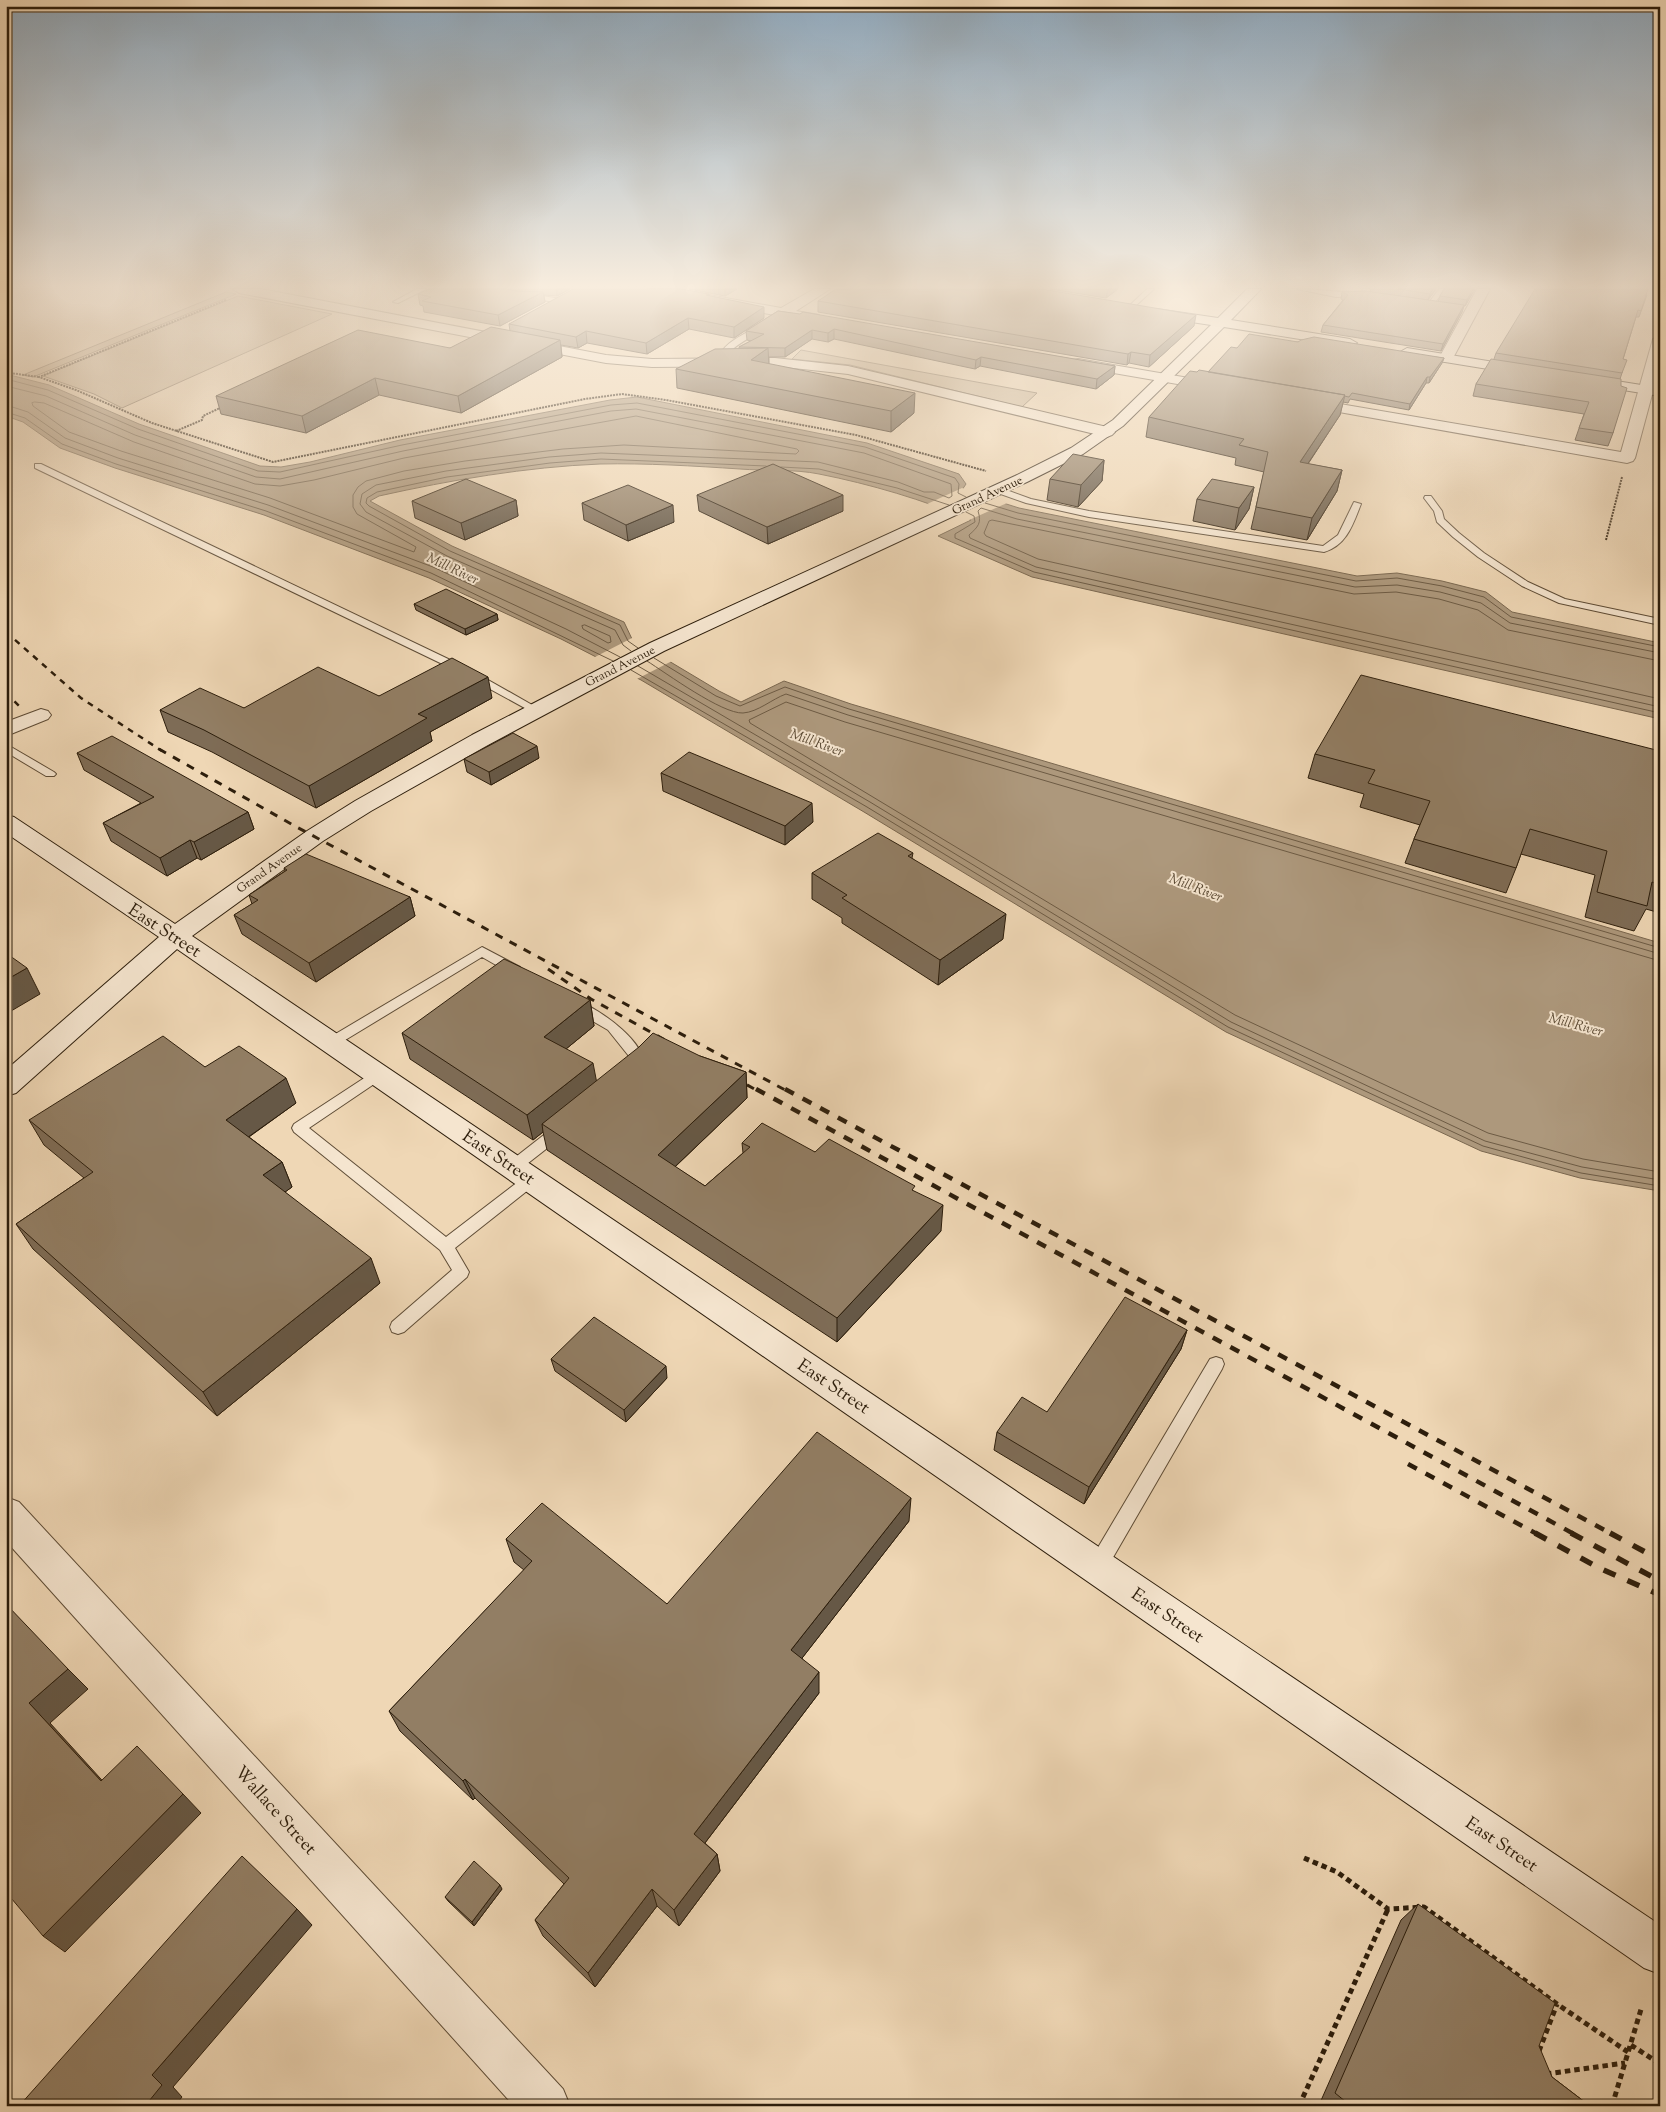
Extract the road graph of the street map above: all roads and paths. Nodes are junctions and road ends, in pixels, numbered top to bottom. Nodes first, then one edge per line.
1 (70, 388) edge
2 (921, 388) edge
3 (1156, 388) edge
4 (1219, 388) edge
5 (1632, 388) edge
6 (1232, 390) edge
7 (1653, 391) edge
8 (1289, 400) edge
9 (224, 406) edge
10 (176, 431) junction
11 (1107, 432) junction
12 (38, 466) dead end
13 (992, 473) dead end
14 (1623, 474) dead end
15 (991, 493) junction
16 (1428, 498) dead end
17 (1356, 504) dead end
18 (1606, 540) dead end
19 (1660, 622) edge
20 (536, 710) junction
21 (41, 715) dead end
22 (6, 730) edge
23 (6, 747) edge
24 (50, 774) dead end
25 (6, 822) edge
26 (175, 937) junction
27 (523, 974) edge
28 (564, 998) edge
29 (332, 1042) junction
30 (378, 1074) junction
31 (628, 1074) edge
32 (6, 1086) edge
33 (567, 1124) edge
34 (523, 1173) junction
35 (446, 1246) junction
36 (398, 1327) dead end
37 (1216, 1364) dead end
38 (6, 1514) edge
39 (1097, 1567) junction
40 (1304, 1858) dead end
41 (1388, 1910) junction
42 (1660, 1952) edge
43 (1557, 2004) junction
44 (1642, 2006) dead end
45 (1631, 2045) junction
46 (1628, 2052) junction
47 (1540, 2060) edge
48 (1625, 2063) junction
49 (1660, 2064) edge
50 (1543, 2067) edge
51 (1546, 2074) junction
52 (1539, 2075) edge
53 (1549, 2082) edge
54 (546, 2106) edge
55 (1299, 2106) edge
56 (1612, 2106) edge

1 - 10 path
2 - 11 street
3 - 11 street, Grand Avenue
4 - 6 street
5 - 7 street
7 - 8 street
9 - 10 path
10 - 13 path
11 - 15 street, Grand Avenue
12 - 20 lane
14 - 18 path
15 - 17 lane
15 - 20 street, Grand Avenue
16 - 19 lane
20 - 26 street, Grand Avenue
21 - 22 street
23 - 24 lane
25 - 26 street, East Street
26 - 29 street, East Street
26 - 32 street, Grand Avenue
27 - 29 lane
28 - 31 lane
29 - 30 street, East Street
30 - 34 street, East Street
30 - 35 lane
33 - 34 lane
34 - 35 lane
34 - 39 street, East Street
35 - 36 lane
37 - 39 lane
38 - 54 street, Wallace Street
39 - 42 street, East Street
40 - 41 path
41 - 43 path
41 - 55 path
43 - 46 path
43 - 47 path
44 - 45 path
45 - 46 path
45 - 49 path
46 - 48 path
48 - 51 path
48 - 56 path
50 - 51 path
51 - 52 path
51 - 53 path

